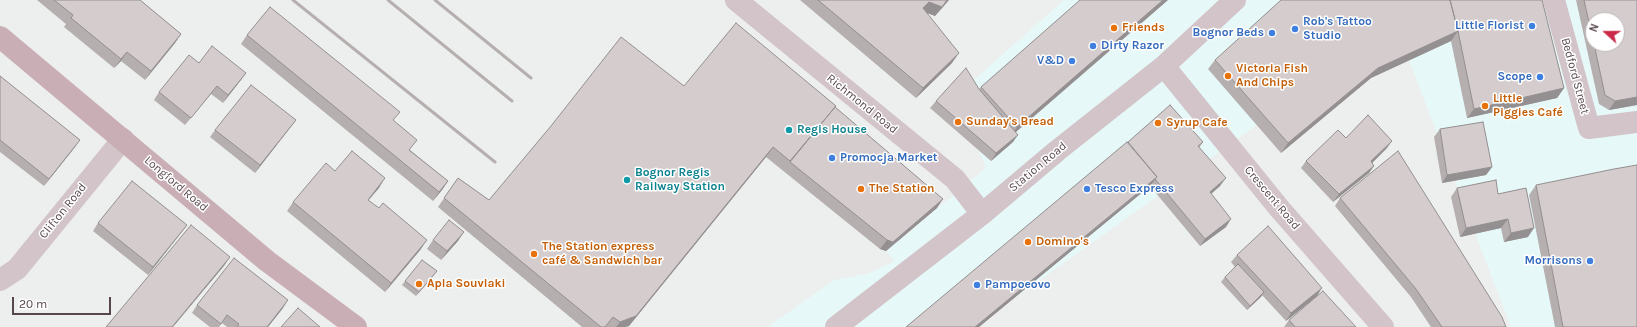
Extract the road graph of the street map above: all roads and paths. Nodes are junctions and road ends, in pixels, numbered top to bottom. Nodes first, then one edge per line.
1 (736, 0) edge
2 (1234, 0) edge
3 (1554, 0) edge
4 (0, 37) edge
5 (1164, 66) junction
6 (1637, 122) edge
7 (123, 139) junction
8 (982, 214) junction
9 (0, 280) edge
10 (356, 327) edge
11 (836, 327) edge
12 (1383, 327) edge

1 - 8 street, Richmond Road
2 - 5 street, Station Road
3 - 6 street, Bedford Street
4 - 7 main road, Longford Road
5 - 8 street, Station Road
5 - 12 street, Crescent Road
7 - 9 street, Clifton Road
7 - 10 main road, Longford Road
8 - 11 street, Station Road

